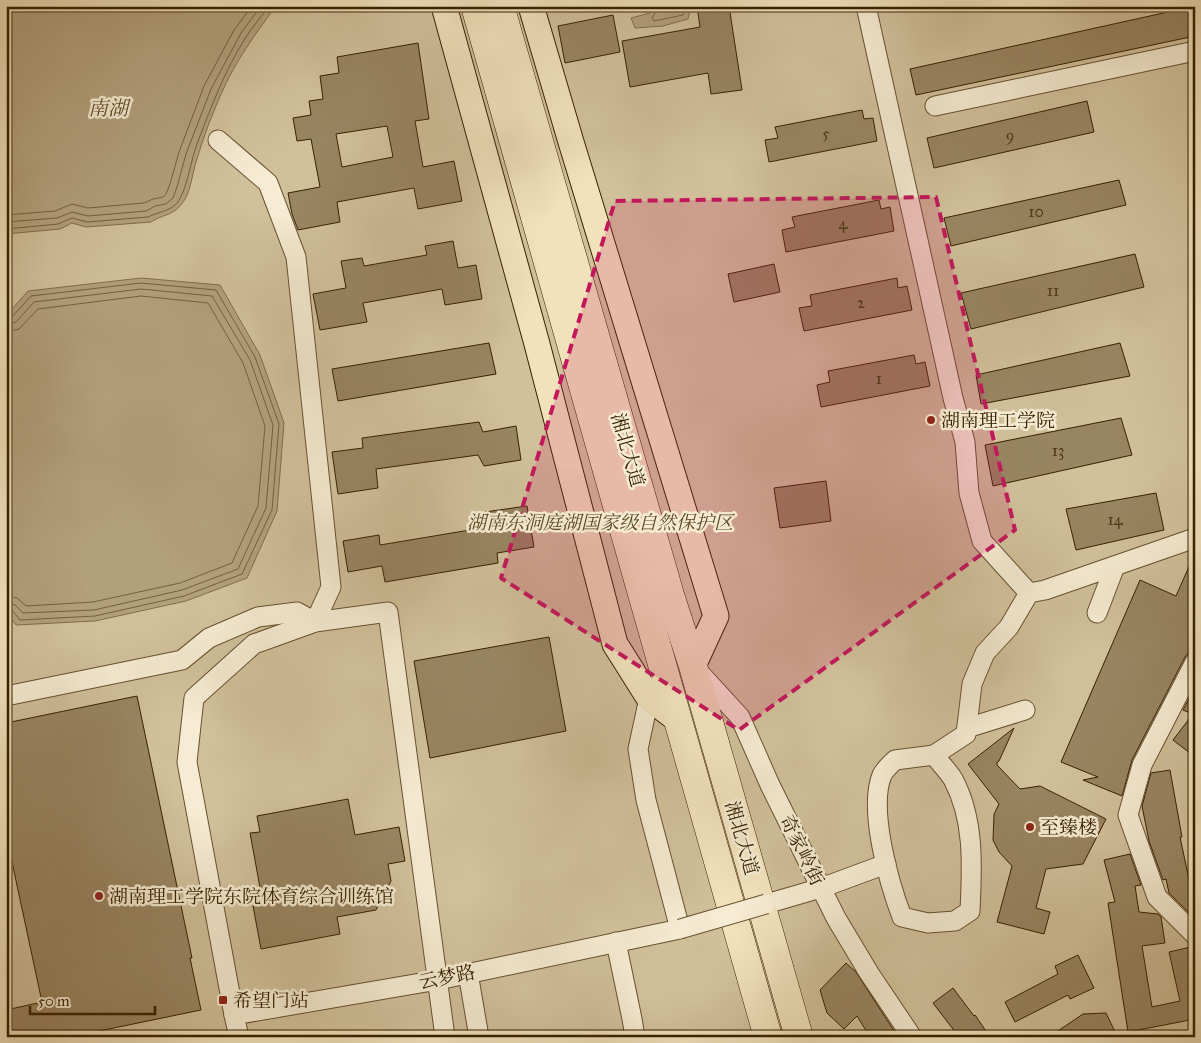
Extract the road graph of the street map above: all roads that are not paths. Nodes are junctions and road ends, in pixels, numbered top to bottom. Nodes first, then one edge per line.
1 (444, 6) edge
2 (475, 6) edge
3 (500, 6) edge
4 (532, 6) edge
5 (866, 6) edge
6 (1195, 50) edge
7 (935, 106) dead end
8 (218, 140) dead end
9 (1195, 538) edge
10 (1115, 566) junction
11 (1030, 593) junction
12 (1098, 613) dead end
13 (315, 622) junction
14 (655, 641) junction
15 (1195, 662) edge
16 (693, 666) junction
17 (6, 696) edge
18 (649, 698) junction
19 (1024, 710) dead end
20 (678, 720) junction
21 (967, 728) junction
22 (934, 756) junction
23 (886, 864) junction
24 (821, 888) junction
25 (680, 929) junction
26 (1195, 936) edge
27 (616, 942) junction
28 (468, 974) junction
29 (438, 980) junction
30 (234, 1015) junction
31 (766, 1035) edge
32 (238, 1037) edge
33 (445, 1037) edge
34 (479, 1037) edge
35 (635, 1037) edge
36 (799, 1037) edge
37 (912, 1037) edge

1 - 18 main road
2 - 14 highway, 湘北大道
3 - 16 highway, 湘北大道
4 - 16 main road
5 - 11 street
6 - 7 street
8 - 13 street
9 - 10 street
10 - 11 street
10 - 12 street
11 - 21 street
13 - 17 street
13 - 29 street
13 - 30 street
14 - 18 main road
14 - 20 highway, 湘北大道
15 - 26 street
16 - 24 street, 奇家岭街
16 - 36 highway, 湘北大道
18 - 20 main road
18 - 25 street
19 - 21 street
20 - 31 highway, 湘北大道
21 - 22 street
22 - 23 street
22 - 23 street
23 - 24 street, 云梦路
24 - 25 street, 云梦路, bridge
24 - 37 street, 奇家岭街
25 - 27 street, 云梦路
27 - 28 street, 云梦路
27 - 35 street
28 - 29 street, 云梦路
28 - 34 street
29 - 30 street, 云梦路
29 - 33 street
30 - 32 street

